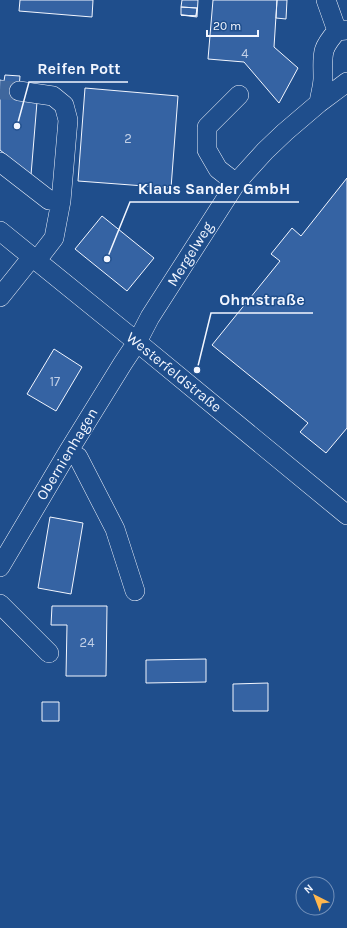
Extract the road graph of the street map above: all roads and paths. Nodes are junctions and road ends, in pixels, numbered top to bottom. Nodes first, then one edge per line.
1 (326, 0) edge
2 (342, 30) edge
3 (347, 82) edge
4 (19, 91) tunnel mouth
5 (239, 95) dead end
6 (318, 103) junction
7 (0, 162) edge
8 (236, 183) junction
9 (61, 201) junction
10 (0, 231) edge
11 (34, 258) junction
12 (0, 297) edge
13 (137, 342) junction
14 (68, 452) junction
15 (347, 515) edge
16 (0, 567) edge
17 (135, 591) dead end
18 (0, 604) edge
19 (49, 653) dead end

1 - 2 street
2 - 6 street
3 - 6 street, Mergelweg
4 - 9 street
5 - 8 street
6 - 8 street, Mergelweg
7 - 9 street
8 - 13 street, Mergelweg
9 - 11 street
10 - 11 street, Westerfeldstraße
11 - 12 street
11 - 13 street, Westerfeldstraße
13 - 14 street, Obernienhagen
13 - 15 street, Westerfeldstraße
14 - 16 street, Obernienhagen
14 - 17 street
18 - 19 street

